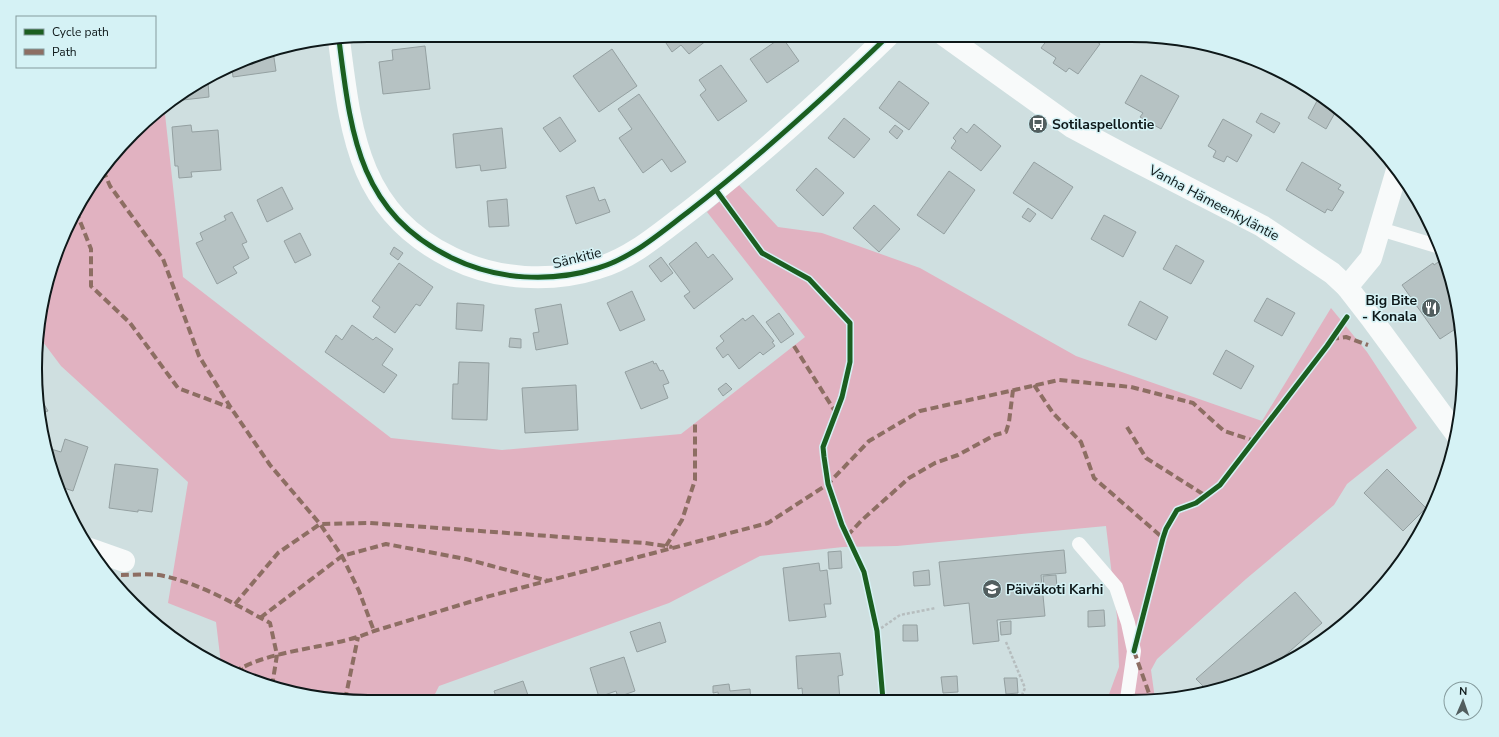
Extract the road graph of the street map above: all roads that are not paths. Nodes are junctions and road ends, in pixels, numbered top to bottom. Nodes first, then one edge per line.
1 (882, 42) edge
2 (954, 42) edge
3 (339, 44) edge
4 (1395, 177) edge
5 (1380, 229) junction
6 (1432, 244) edge
7 (1347, 287) junction
8 (1452, 428) edge
9 (1079, 544) dead end
10 (99, 553) edge
11 (124, 561) dead end
12 (1128, 695) edge

1 - 3 street, Sänkitie
2 - 7 street, Vanha Hämeenkyläntie
4 - 5 street
5 - 6 lane
5 - 7 street
7 - 8 street, Vanha Hämeenkyläntie
9 - 12 lane
10 - 11 street

